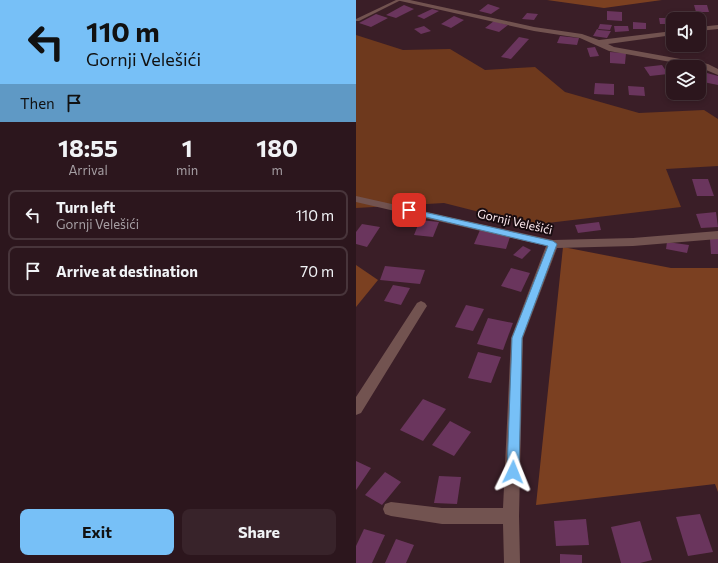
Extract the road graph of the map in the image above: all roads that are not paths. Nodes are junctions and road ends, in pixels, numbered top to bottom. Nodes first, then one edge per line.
1 (400, 0) edge
2 (357, 20) dead end
3 (718, 27) edge
4 (706, 28) edge
5 (666, 34) edge
6 (598, 43) junction
7 (718, 72) edge
8 (356, 199) edge
9 (718, 235) edge
10 (553, 244) junction
11 (421, 306) dead end
12 (356, 409) edge
13 (391, 509) dead end
14 (511, 516) junction
15 (512, 563) edge

1 - 2 lane
1 - 6 street
3 - 4 street
5 - 6 street
6 - 7 street
8 - 10 street, Gornji Velešići
9 - 10 street, Gornji Velešići
10 - 14 street
11 - 12 street
13 - 14 street
14 - 15 street

